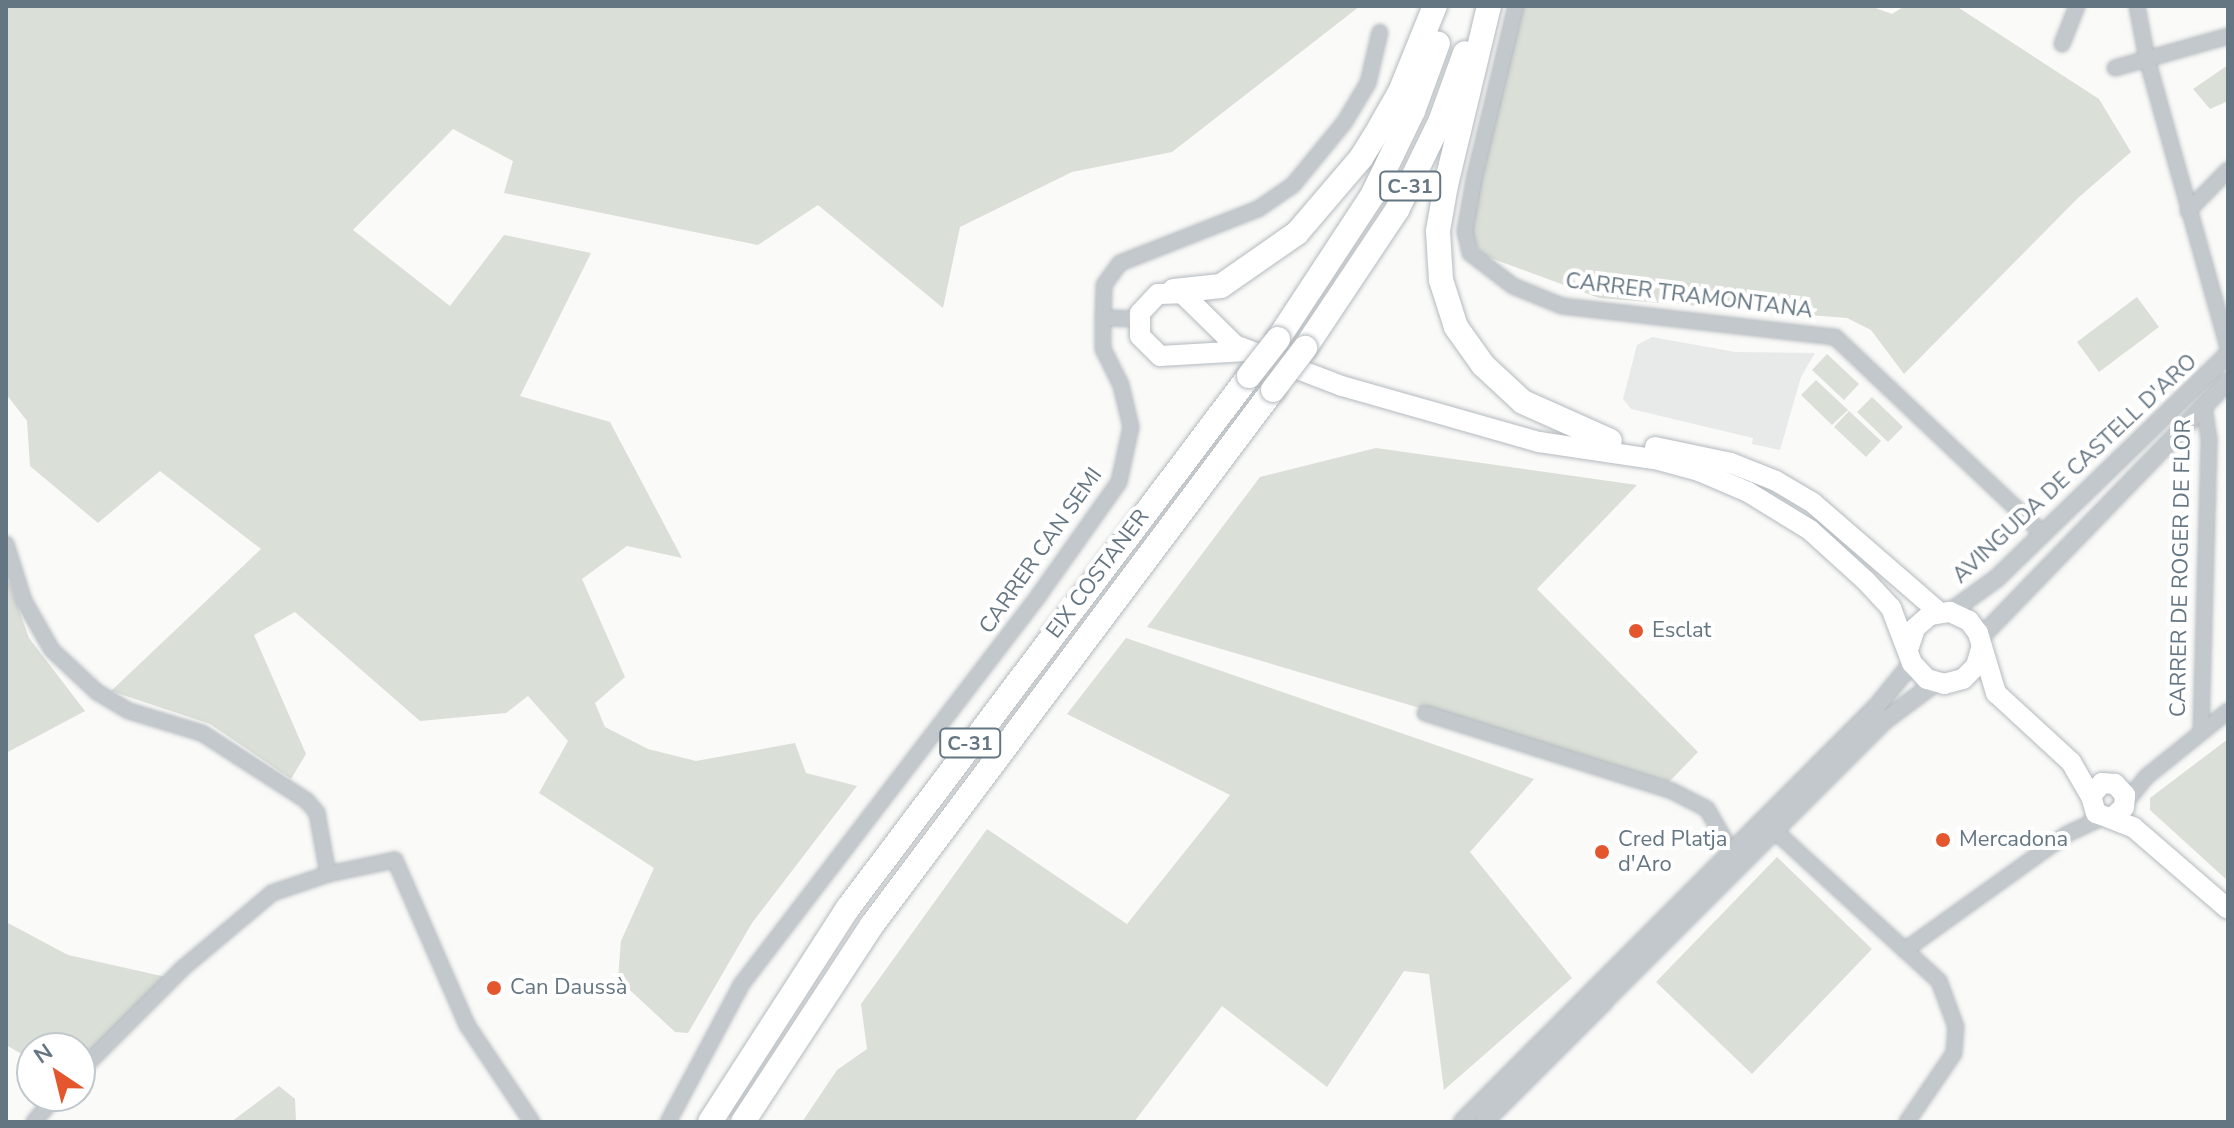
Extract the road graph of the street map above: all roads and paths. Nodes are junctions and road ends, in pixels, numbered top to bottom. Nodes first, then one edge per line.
1 (1435, 6) edge
2 (1449, 6) edge
3 (1479, 6) edge
4 (1489, 6) edge
5 (1516, 6) edge
6 (2077, 6) edge
7 (2137, 6) edge
8 (1380, 32) dead end
9 (2228, 36) edge
10 (2062, 44) dead end
11 (2147, 59) junction
12 (2115, 68) dead end
13 (2228, 170) edge
14 (2188, 211) junction
15 (1174, 291) junction
16 (1202, 310) junction
17 (1103, 318) junction
18 (1138, 319) junction
19 (2228, 347) edge
20 (2228, 354) edge
21 (1184, 356) junction
22 (1248, 364) junction
23 (2228, 381) edge
24 (2204, 406) junction
25 (1610, 441) junction
26 (1539, 442) junction
27 (2043, 534) junction
28 (6, 544) edge
29 (1945, 612) junction
30 (1980, 643) junction
31 (1911, 655) junction
32 (1944, 683) junction
33 (1996, 693) junction
34 (2228, 711) edge
35 (1425, 713) dead end
36 (2201, 730) junction
37 (2109, 801) junction
38 (1775, 831) junction
39 (1724, 839) dead end
40 (328, 874) junction
41 (2228, 909) edge
42 (1905, 950) junction
43 (96, 1055) edge
44 (532, 1122) edge
45 (668, 1122) edge
46 (710, 1122) edge
47 (743, 1122) edge
48 (1462, 1122) edge
49 (1484, 1122) edge
50 (1907, 1122) edge

1 - 15 highway
2 - 22 highway, EIX COSTANER / C-31, bridge
3 - 47 highway, EIX COSTANER / C-31, bridge
4 - 25 highway
5 - 27 street, CARRER TRAMONTANA
6 - 10 street
7 - 11 street
8 - 17 street, CARRER CAN SEMI
9 - 11 street
11 - 12 street
11 - 14 street
13 - 14 street
14 - 19 street
15 - 16 main road
15 - 18 main road
16 - 21 main road
16 - 22 main road
17 - 18 street
17 - 45 street, CARRER CAN SEMI
18 - 21 main road
20 - 27 street, AVINGUDA DE CASTELL D'ARO
21 - 22 main road
22 - 26 main road
22 - 46 highway, EIX COSTANER / C-31
23 - 24 street, AVINGUDA DE CASTELL D'ARO
24 - 30 street, AVINGUDA DE CASTELL D'ARO
24 - 36 street, CARRER DE ROGER DE FLOR
25 - 26 main road
25 - 29 main road
26 - 31 main road
27 - 29 street, AVINGUDA DE CASTELL D'ARO
28 - 40 street
29 - 30 main road
29 - 31 main road
30 - 32 main road
30 - 33 main road
31 - 32 main road
31 - 48 street
32 - 33 main road
32 - 38 street
33 - 37 main road
34 - 36 street
35 - 39 street
36 - 37 street
37 - 41 main road
37 - 42 street
38 - 42 street
38 - 49 street
40 - 43 street
40 - 44 street
42 - 50 street

